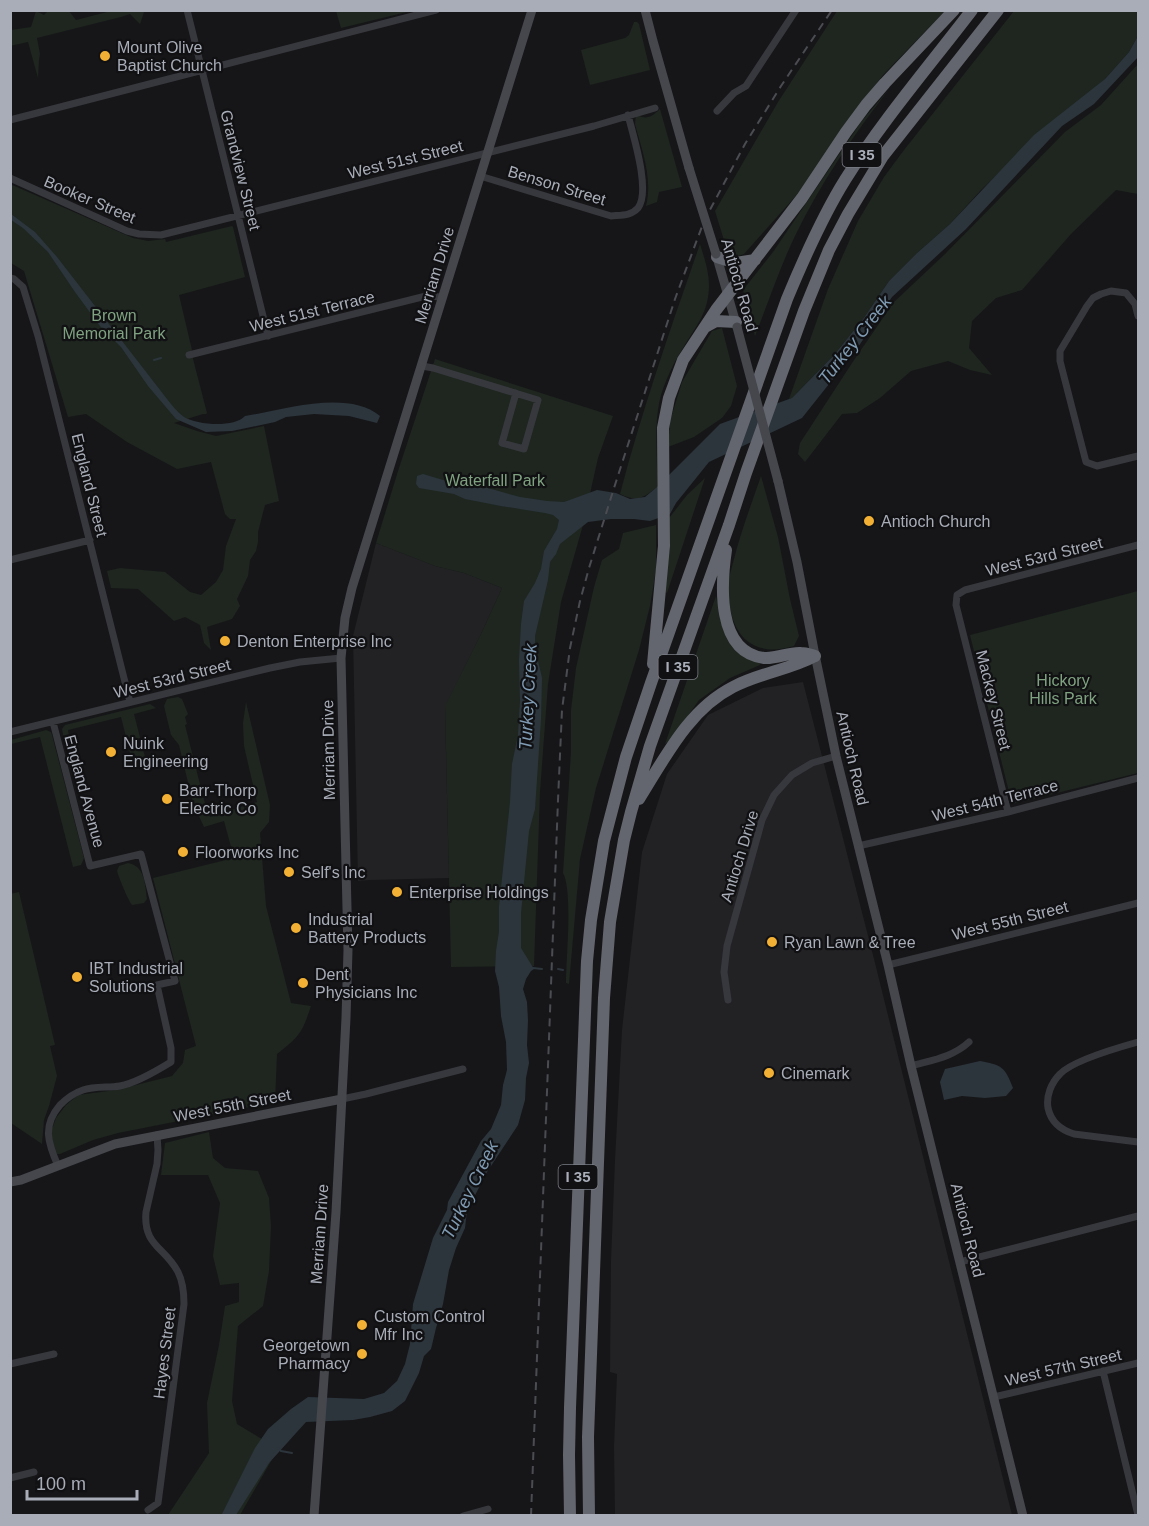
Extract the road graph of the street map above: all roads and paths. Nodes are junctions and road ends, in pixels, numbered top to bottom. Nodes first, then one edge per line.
1 (187, 10) edge
2 (436, 10) edge
3 (532, 10) edge
4 (645, 10) edge
5 (796, 10) edge
6 (954, 10) edge
7 (972, 10) edge
8 (998, 10) edge
9 (203, 71) junction
10 (655, 108) dead end
11 (717, 111) dead end
12 (628, 115) junction
13 (10, 120) edge
14 (488, 152) junction
15 (480, 176) junction
16 (10, 178) edge
17 (239, 215) junction
18 (161, 235) joint
19 (717, 256) junction
20 (755, 260) junction
21 (12, 278) edge
22 (728, 294) junction
23 (442, 297) junction
24 (1138, 316) edge
25 (736, 325) junction
26 (705, 327) junction
27 (268, 336) junction
28 (189, 355) dead end
29 (422, 366) junction
30 (516, 393) junction
31 (1138, 456) edge
32 (729, 525) junction
33 (90, 540) junction
34 (1138, 545) edge
35 (10, 560) edge
36 (957, 595) joint
37 (815, 656) junction
38 (341, 658) junction
39 (651, 683) junction
40 (130, 702) junction
41 (53, 722) junction
42 (10, 732) edge
43 (836, 756) junction
44 (1138, 778) edge
45 (631, 812) junction
46 (1008, 812) junction
47 (858, 846) junction
48 (1138, 903) edge
49 (888, 965) junction
50 (728, 1000) dead end
51 (969, 1042) dead end
52 (1138, 1042) edge
53 (911, 1066) junction
54 (463, 1069) dead end
55 (342, 1099) junction
56 (157, 1135) junction
57 (1138, 1142) edge
58 (58, 1166) junction
59 (10, 1182) edge
60 (1138, 1216) edge
61 (960, 1262) junction
62 (54, 1354) dead end
63 (1138, 1363) edge
64 (10, 1364) edge
65 (1103, 1371) junction
66 (994, 1397) junction
67 (34, 1472) dead end
68 (10, 1478) edge
69 (488, 1509) dead end
70 (148, 1510) dead end
71 (314, 1515) edge
72 (463, 1515) edge
73 (570, 1515) edge
74 (589, 1515) edge
75 (1023, 1515) edge
76 (1138, 1515) edge

1 - 9 street, Grandview Street
2 - 9 street
3 - 14 main road, Merriam Drive
4 - 19 main road, Antioch Road, bridge
5 - 11 street
6 - 20 highway
7 - 39 highway, I 35, bridge
8 - 32 highway, I 35, bridge
9 - 13 street
9 - 17 street, Grandview Street
10 - 12 street, West 51st Street
12 - 14 street, West 51st Street
12 - 15 street, Benson Street
14 - 15 main road, Merriam Drive
14 - 17 street, West 51st Street
15 - 23 main road, Merriam Drive
16 - 18 street, Booker Street
17 - 18 street, West 51st Street
17 - 27 street, Grandview Street
19 - 20 highway
19 - 22 main road, Antioch Road
20 - 22 highway
21 - 33 street, England Street
22 - 25 main road, Antioch Road
22 - 26 highway
23 - 27 street, West 51st Terrace
23 - 29 main road, Merriam Drive
24 - 31 street
25 - 26 highway
25 - 37 main road, Antioch Road, bridge
26 - 39 highway
27 - 28 street, West 51st Terrace
29 - 30 street
29 - 38 main road, Merriam Drive
30 - 30 street
32 - 37 highway
32 - 45 highway, I 35
33 - 35 street
33 - 40 street, England Street
34 - 36 street, West 53rd Street
36 - 46 street, Mackey Street
37 - 43 main road, Antioch Road
37 - 45 highway
38 - 40 street, West 53rd Street
38 - 55 main road, Merriam Drive
39 - 73 highway, I 35
40 - 41 street, West 53rd Street
41 - 42 street, West 53rd Street
41 - 58 street, England Avenue
43 - 47 main road, Antioch Road
43 - 50 street, Antioch Drive
44 - 46 street, West 54th Terrace
45 - 74 highway, I 35
46 - 47 street, West 54th Terrace
47 - 49 main road, Antioch Road
48 - 49 street, West 55th Street
49 - 53 main road, Antioch Road
51 - 53 street
52 - 57 street
53 - 61 main road, Antioch Road
54 - 55 street, West 55th Street
55 - 56 main road, West 55th Street
55 - 71 main road, Merriam Drive
56 - 58 main road, West 55th Street
56 - 70 street, Hayes Street
58 - 59 main road, West 55th Street
60 - 61 street
61 - 66 main road, Antioch Road
62 - 64 street
63 - 65 street, West 57th Street
65 - 66 street, West 57th Street
65 - 76 street
66 - 75 main road, Antioch Road
67 - 68 street
69 - 72 street

